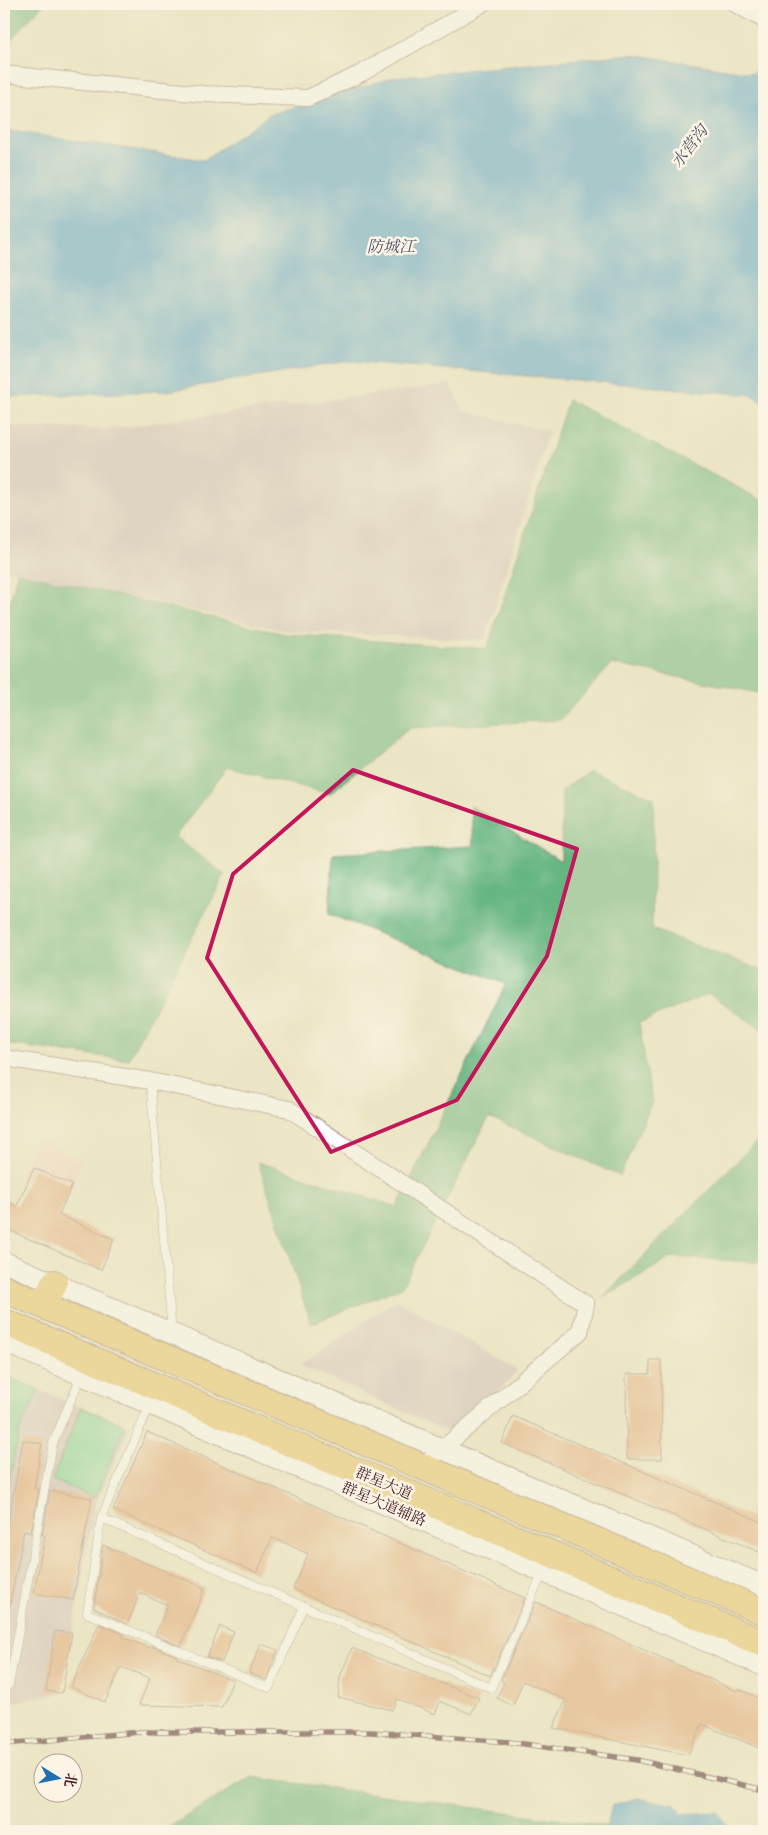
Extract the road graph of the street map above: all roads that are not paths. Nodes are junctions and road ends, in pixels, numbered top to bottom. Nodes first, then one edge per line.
1 (482, 4) edge
2 (735, 4) edge
3 (764, 20) edge
4 (4, 74) edge
5 (4, 1058) edge
6 (150, 1081) junction
7 (4, 1262) edge
8 (4, 1289) edge
9 (49, 1295) junction
10 (4, 1322) edge
11 (4, 1342) edge
12 (167, 1345) junction
13 (84, 1366) junction
14 (154, 1396) junction
15 (442, 1448) junction
16 (422, 1466) junction
17 (100, 1518) junction
18 (547, 1563) junction
19 (764, 1586) edge
20 (304, 1606) junction
21 (764, 1612) edge
22 (764, 1644) edge
23 (764, 1666) edge
24 (9, 1685) dead end

1 - 4 street
2 - 3 street
5 - 6 street
6 - 12 lane
6 - 15 street
7 - 9 street
8 - 9 highway, 群星大道
9 - 12 highway, 群星大道
10 - 13 highway, 群星大道
11 - 13 street
12 - 15 street
12 - 16 highway, 群星大道
13 - 14 highway, 群星大道
13 - 24 lane
14 - 17 lane
14 - 18 highway, 群星大道
15 - 16 street
15 - 19 street
16 - 21 highway, 群星大道
17 - 20 lane
17 - 20 lane
18 - 20 lane
18 - 22 highway, 群星大道
18 - 23 street

